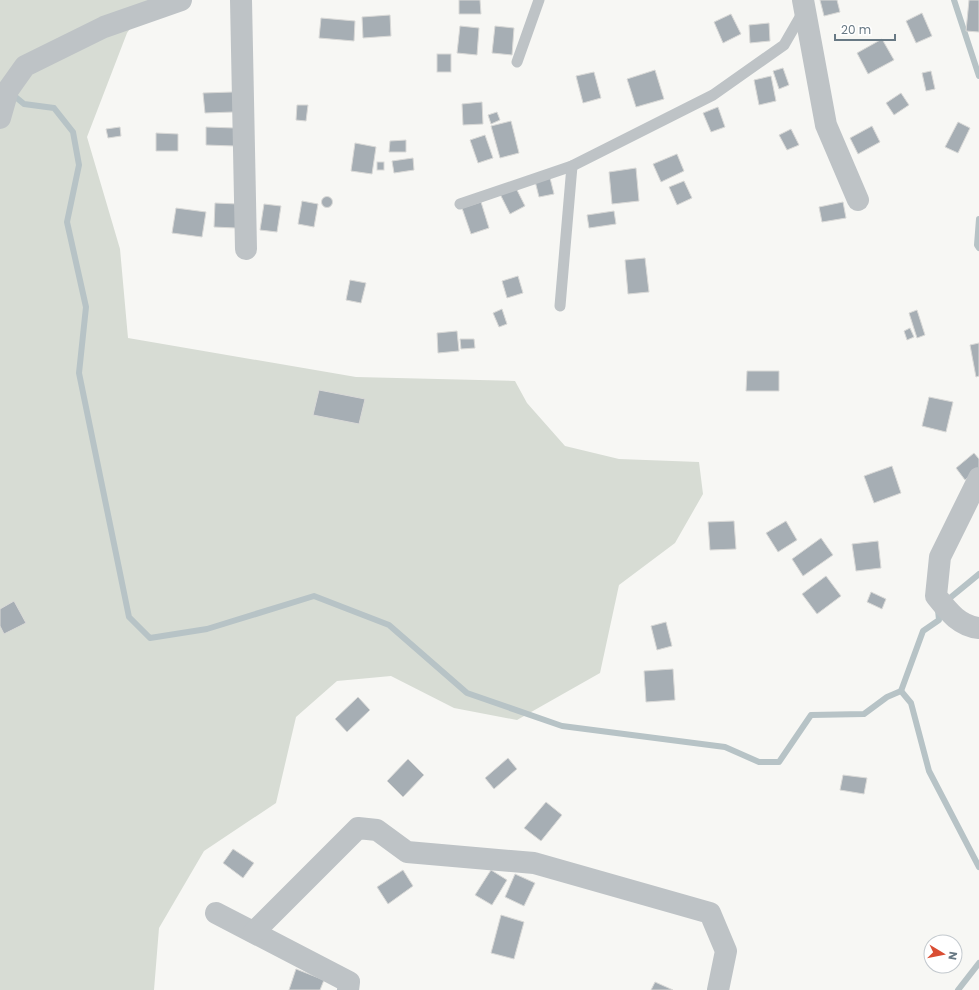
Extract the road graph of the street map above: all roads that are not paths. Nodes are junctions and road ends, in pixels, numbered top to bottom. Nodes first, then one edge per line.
1 (181, 0) edge
2 (241, 0) edge
3 (539, 0) edge
4 (804, 4) edge
5 (517, 62) dead end
6 (0, 118) edge
7 (572, 166) junction
8 (858, 200) dead end
9 (460, 204) dead end
10 (246, 249) dead end
11 (560, 306) dead end
12 (979, 478) edge
13 (979, 628) edge
14 (216, 913) dead end
15 (254, 932) junction
16 (348, 990) edge
17 (718, 990) edge

1 - 6 street
2 - 10 street
3 - 5 lane
4 - 7 lane
4 - 8 street
7 - 9 lane
7 - 11 lane
12 - 13 street
14 - 15 street
15 - 16 street
15 - 17 street

